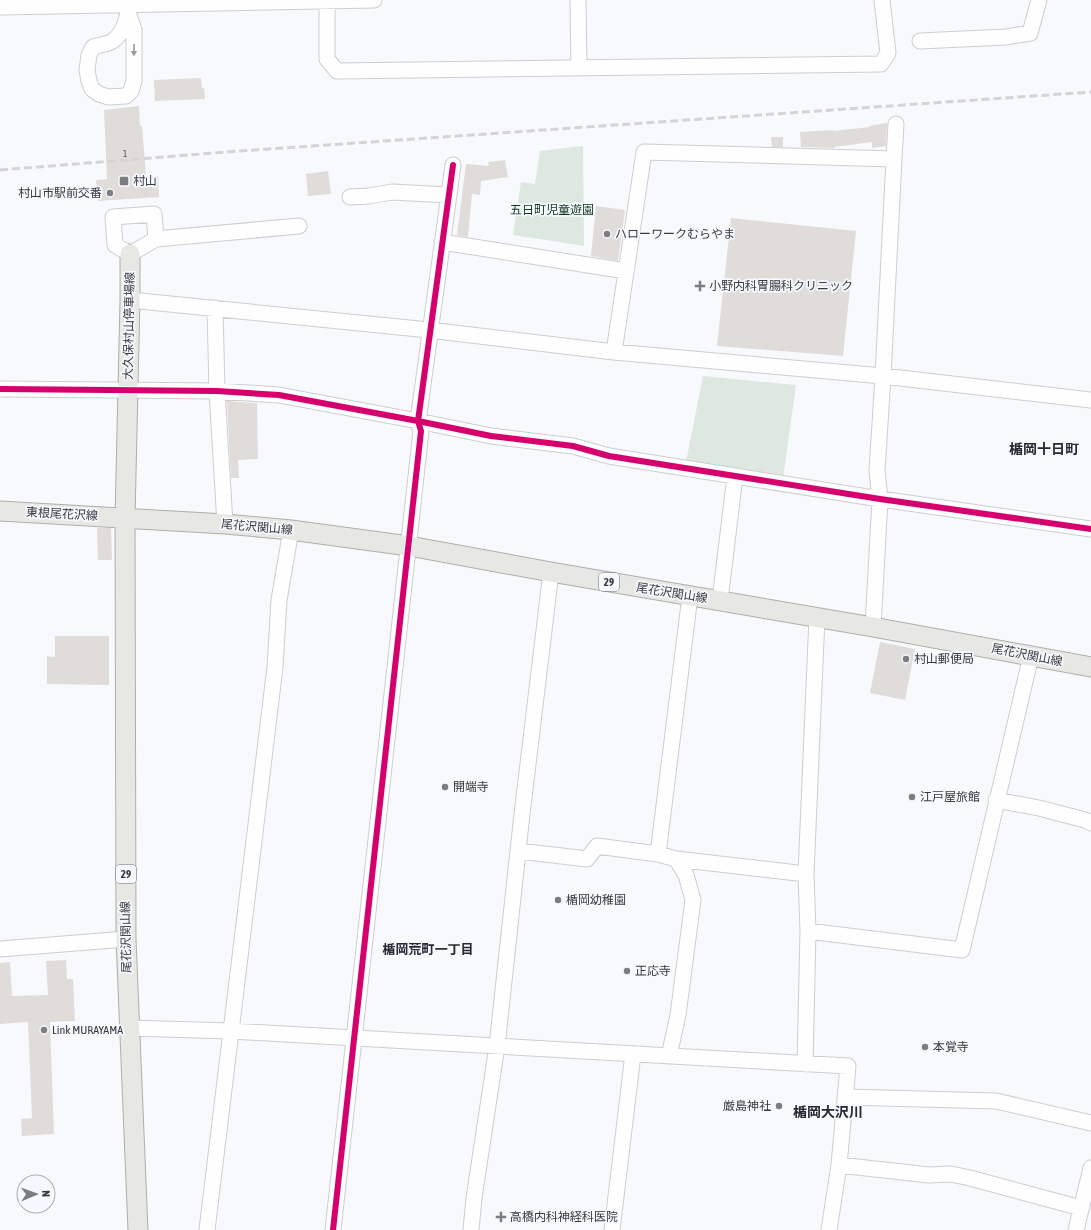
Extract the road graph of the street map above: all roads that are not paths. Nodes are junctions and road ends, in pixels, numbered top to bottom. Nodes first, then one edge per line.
1 (374, 0) edge
2 (578, 0) edge
3 (882, 0) edge
4 (1039, 0) edge
5 (327, 1) edge
6 (129, 6) edge
7 (0, 7) edge
8 (920, 41) dead end
9 (579, 68) junction
10 (896, 124) dead end
11 (894, 159) junction
12 (453, 165) dead end
13 (449, 195) junction
14 (350, 197) dead end
15 (299, 226) dead end
16 (156, 239) junction
17 (442, 242) junction
18 (130, 254) junction
19 (626, 271) junction
20 (130, 300) junction
21 (215, 308) junction
22 (430, 330) junction
23 (614, 352) junction
24 (883, 376) junction
25 (0, 389) edge
26 (128, 390) junction
27 (217, 391) junction
28 (1091, 400) edge
29 (418, 421) junction
30 (735, 476) junction
31 (880, 499) junction
32 (0, 511) edge
33 (125, 518) junction
34 (225, 524) junction
35 (1091, 529) edge
36 (291, 530) junction
37 (409, 546) junction
38 (551, 572) junction
39 (690, 596) junction
40 (720, 600) junction
41 (818, 617) junction
42 (873, 626) junction
43 (1031, 656) junction
44 (1091, 667) edge
45 (996, 800) junction
46 (1091, 823) edge
47 (519, 852) junction
48 (658, 854) junction
49 (676, 859) junction
50 (806, 874) junction
51 (808, 931) junction
52 (126, 939) junction
53 (0, 949) edge
54 (129, 1028) junction
55 (231, 1031) junction
56 (354, 1038) junction
57 (498, 1046) junction
58 (633, 1054) junction
59 (669, 1056) junction
60 (805, 1064) junction
61 (845, 1097) junction
62 (1091, 1123) edge
63 (839, 1165) junction
64 (1091, 1168) edge
65 (1081, 1208) junction
66 (138, 1230) edge
67 (207, 1230) edge
68 (333, 1230) edge
69 (471, 1230) edge
70 (612, 1230) edge
71 (829, 1230) edge
72 (1076, 1230) edge

1 - 5 street
2 - 9 street
3 - 9 street
4 - 8 street
5 - 6 street
5 - 9 street
6 -> 6 street
6 - 7 street
10 - 11 street
11 - 19 street
11 - 24 street
12 - 13 street
13 - 14 street
13 - 17 street
15 - 16 street
16 - 18 street
16 - 18 street
17 - 19 street
17 - 22 street
18 - 20 main road, 大久保村山停車場線
19 - 23 street
20 - 21 street
20 - 26 main road, 大久保村山停車場線
21 - 22 street
21 - 27 street
22 - 23 street
22 - 29 street
23 - 24 street
24 - 28 street
24 - 31 street
25 - 26 street
26 - 27 street
26 - 33 main road, 大久保村山停車場線
27 - 29 street
27 - 34 street
29 - 30 street
29 - 37 street
30 - 31 street
30 - 40 street
31 - 35 street
31 - 42 street
32 - 33 main road, 東根尾花沢線
33 - 34 main road, 尾花沢関山線 / 29
33 - 52 main road, 尾花沢関山線 / 29
34 - 36 main road, 尾花沢関山線 / 29
36 - 37 main road, 尾花沢関山線 / 29
36 - 55 street
37 - 38 main road, 尾花沢関山線 / 29
37 - 56 street
38 - 39 main road, 尾花沢関山線 / 29
38 - 47 street
39 - 40 main road, 尾花沢関山線 / 29
39 - 48 street
40 - 41 main road, 尾花沢関山線 / 29
41 - 42 main road, 尾花沢関山線 / 29
41 - 50 street
42 - 43 main road, 尾花沢関山線 / 29
43 - 44 main road, 尾花沢関山線 / 29
43 - 45 street
45 - 46 street
45 - 51 street
47 - 48 street
47 - 57 street
48 - 49 street
49 - 50 street
49 - 59 street
50 - 51 street
51 - 60 street
52 - 53 street
52 - 54 main road, 尾花沢関山線 / 29
54 - 55 street
54 - 66 main road, 尾花沢関山線 / 29
55 - 56 street
55 - 67 street
56 - 57 street
56 - 68 street
57 - 58 street
57 - 69 street
58 - 59 street
58 - 70 street
59 - 60 street
60 - 61 street
61 - 62 street
61 - 63 street
63 - 65 street
63 - 71 street
64 - 65 street
65 - 72 street

